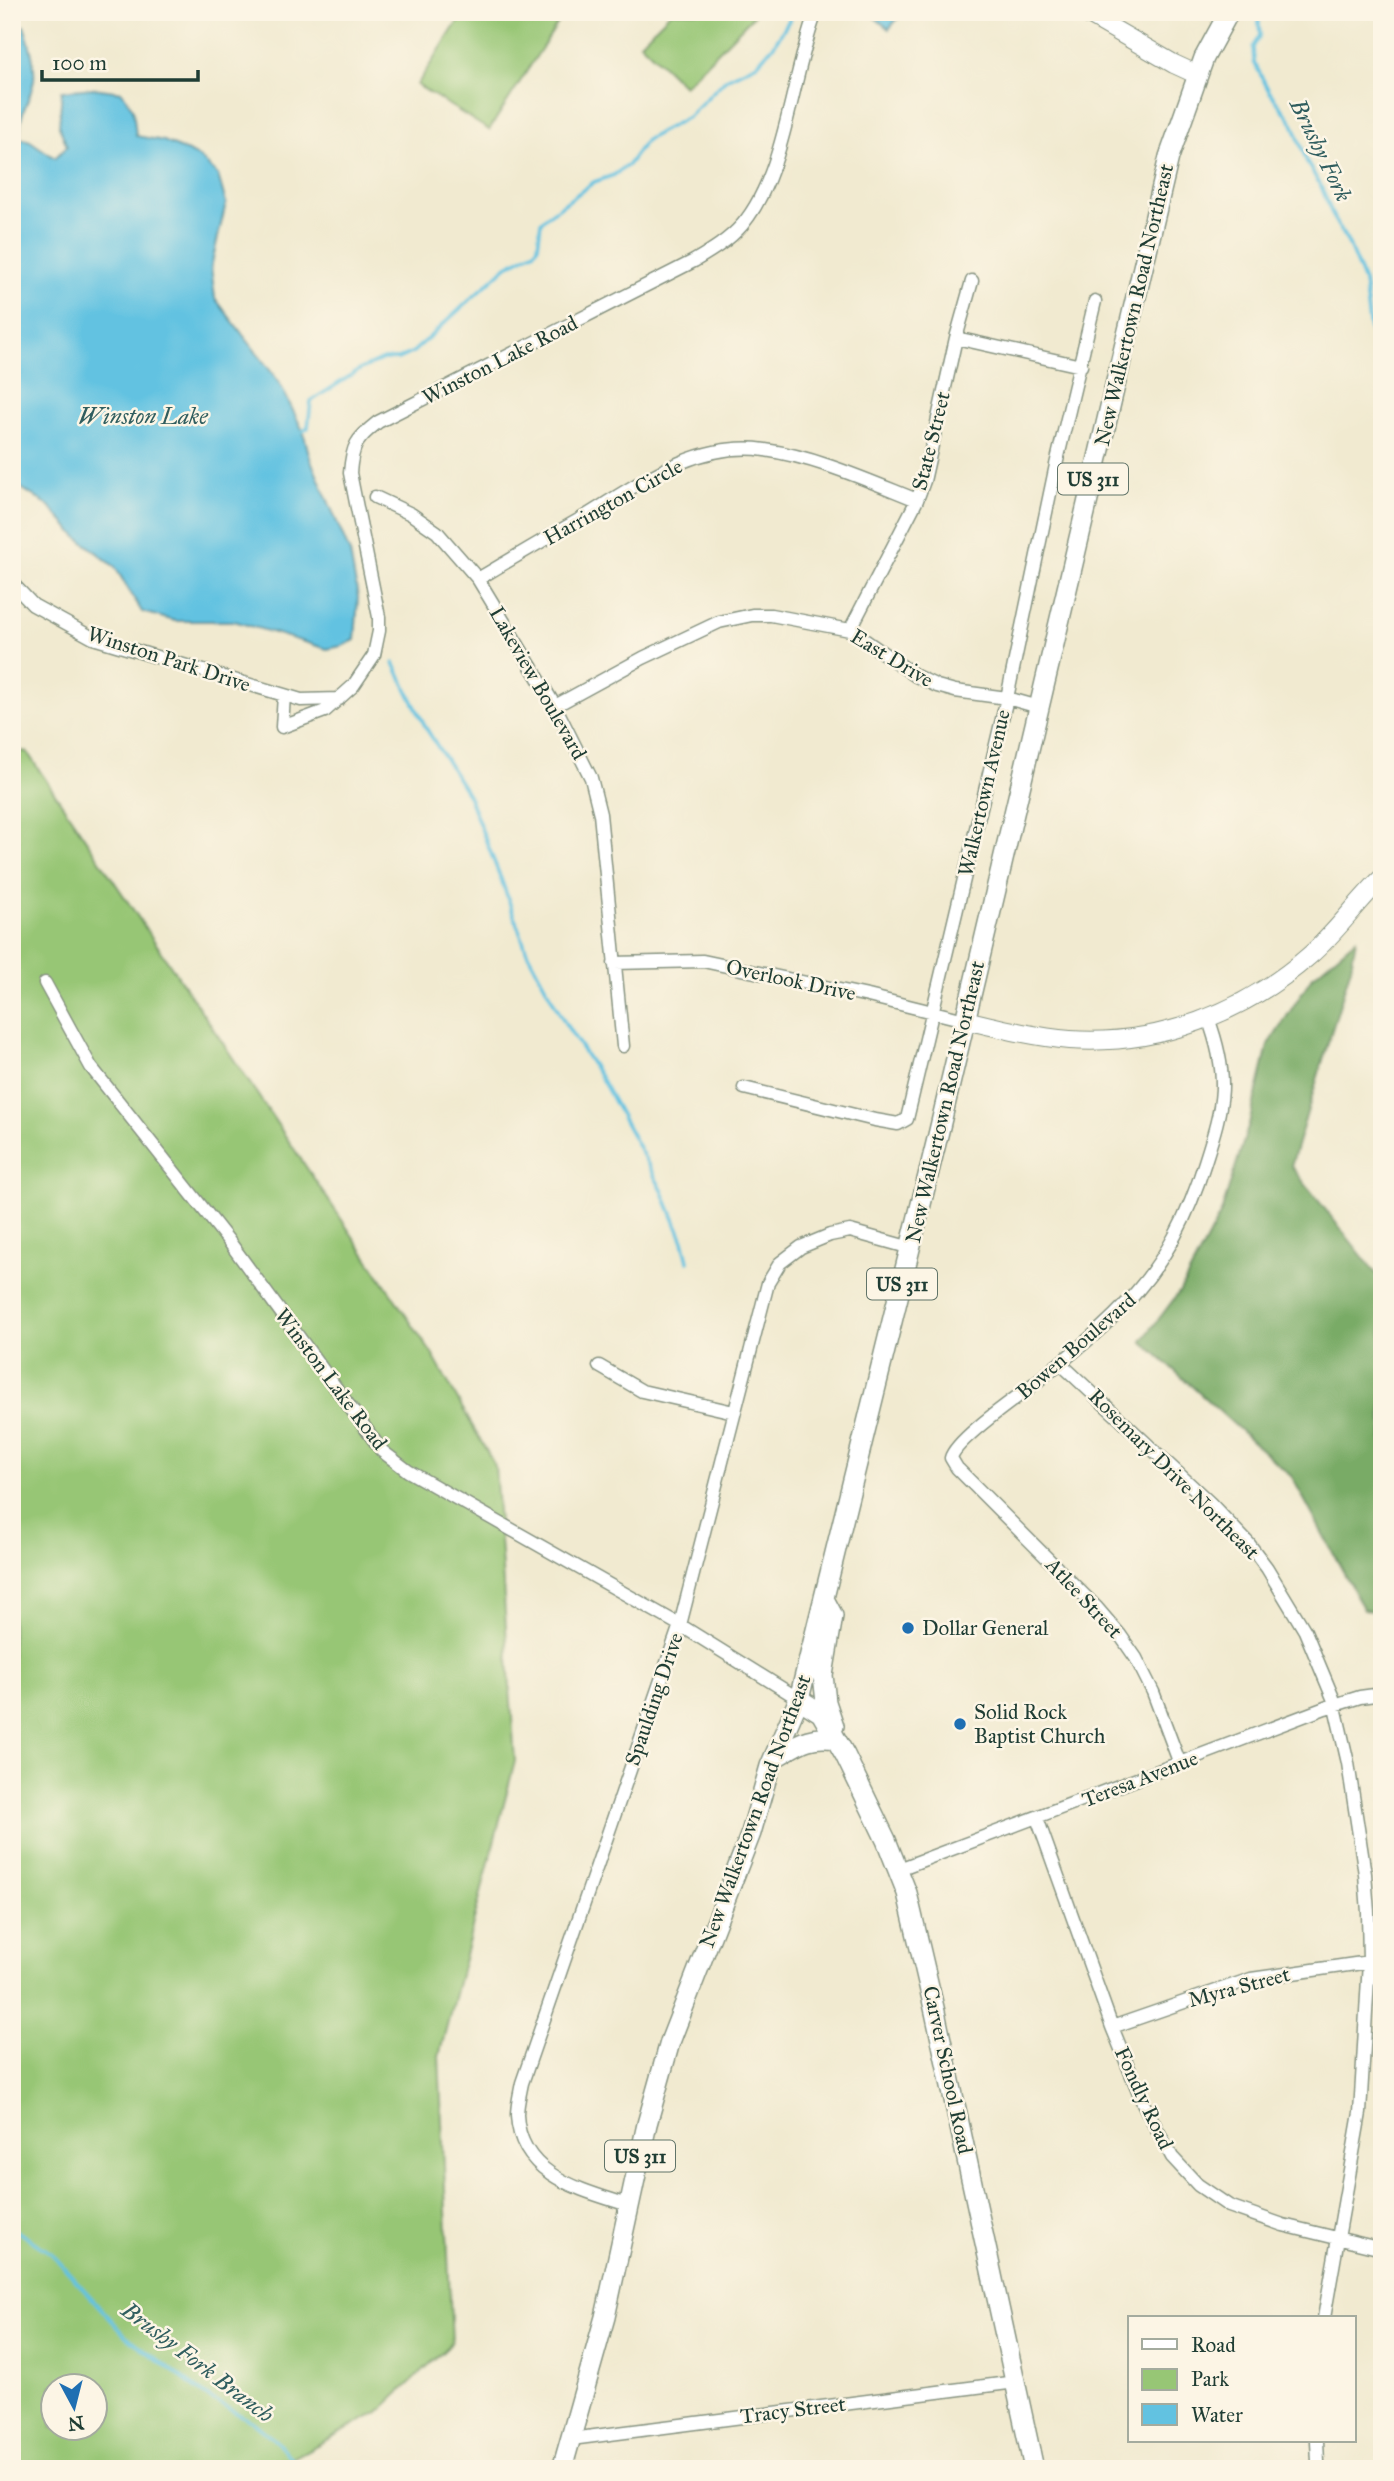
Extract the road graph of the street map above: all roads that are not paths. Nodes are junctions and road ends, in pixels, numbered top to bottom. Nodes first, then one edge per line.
1 (816, 12) edge
2 (1084, 12) edge
3 (1229, 12) edge
4 (1198, 75) junction
5 (972, 281) dead end
6 (1095, 301) dead end
7 (956, 338) junction
8 (1081, 366) junction
9 (375, 497) dead end
10 (917, 500) junction
11 (478, 579) junction
12 (12, 583) edge
13 (850, 630) junction
14 (284, 695) junction
15 (1007, 698) junction
16 (339, 699) junction
17 (555, 706) junction
18 (1039, 707) junction
19 (1382, 878) edge
20 (614, 963) junction
21 (45, 983) dead end
22 (932, 1013) junction
23 (1208, 1018) junction
24 (965, 1020) junction
25 (623, 1046) dead end
26 (744, 1088) dead end
27 (911, 1248) junction
28 (1060, 1363) junction
29 (599, 1366) dead end
30 (734, 1412) junction
31 (951, 1458) joint
32 (824, 1598) junction
33 (680, 1625) junction
34 (1382, 1694) edge
35 (799, 1699) junction
36 (1335, 1705) junction
37 (836, 1739) junction
38 (774, 1758) junction
39 (1180, 1764) junction
40 (1037, 1818) junction
41 (899, 1869) junction
42 (1369, 1962) junction
43 (1112, 2027) junction
44 (631, 2206) junction
45 (1338, 2239) junction
46 (1382, 2249) edge
47 (1324, 2316) edge
48 (1016, 2382) junction
49 (571, 2438) junction
50 (1317, 2442) edge
51 (1318, 2462) dead end
52 (562, 2469) edge
53 (1034, 2469) edge

1 - 16 street, Winston Lake Road
2 - 4 street
3 - 4 main road, New Walkertown Road Northeast / US 311
4 - 18 main road, New Walkertown Road Northeast / US 311
5 - 7 street, State Street
6 - 8 street, Walkertown Avenue
7 - 8 street
7 - 10 street, State Street
8 - 15 street, Walkertown Avenue
9 - 11 street, Lakeview Boulevard
10 - 11 street, Harrington Circle
10 - 13 street, State Street
11 - 17 street, Lakeview Boulevard
12 - 14 street, Winston Park Drive
13 - 15 street, East Drive
13 - 17 street, East Drive
14 - 16 street, Winston Park Drive
14 - 16 street, Winston Lake Road
15 - 18 street, East Drive
15 - 22 street, Walkertown Avenue
17 - 20 street, Lakeview Boulevard
18 - 24 main road, New Walkertown Road Northeast / US 311
19 - 23 street
20 - 22 street, Overlook Drive
20 - 25 street, Lakeview Boulevard
21 - 33 street, Winston Lake Road
22 - 24 street, Overlook Drive
22 - 26 street, Walkertown Avenue
23 - 24 street
23 - 28 street, Bowen Boulevard
24 - 27 main road, New Walkertown Road Northeast / US 311
27 - 30 street, Spaulding Drive
27 - 32 main road, New Walkertown Road Northeast / US 311
28 - 31 street, Bowen Boulevard
28 - 36 street, Rosemary Drive Northeast
29 - 30 street
30 - 33 street, Spaulding Drive
31 - 39 street, Atlee Street
32 - 35 main road, New Walkertown Road Northeast / US 311
32 - 37 main road
33 - 35 street, Winston Lake Road
33 - 44 street, Spaulding Drive
34 - 36 street, Teresa Avenue
35 - 37 main road, Carver School Road
35 - 38 main road, New Walkertown Road Northeast / US 311
36 - 39 street, Teresa Avenue
36 - 42 street, Rosemary Drive Northeast
37 - 38 main road
37 - 41 main road, Carver School Road
38 - 44 main road, New Walkertown Road Northeast / US 311
39 - 40 street, Teresa Avenue
40 - 41 street, Teresa Avenue
40 - 43 street, Fondly Road
41 - 48 main road, Carver School Road
42 - 43 street, Myra Street
42 - 45 street, Rosemary Drive Northeast
43 - 45 street, Fondly Road
44 - 49 main road, New Walkertown Road Northeast / US 311
45 - 46 street, Fondly Road
45 - 47 street, Rosemary Drive Northeast
48 - 49 street, Tracy Street
48 - 53 main road, Carver School Road
49 - 52 main road, New Walkertown Road Northeast / US 311
50 - 51 street

